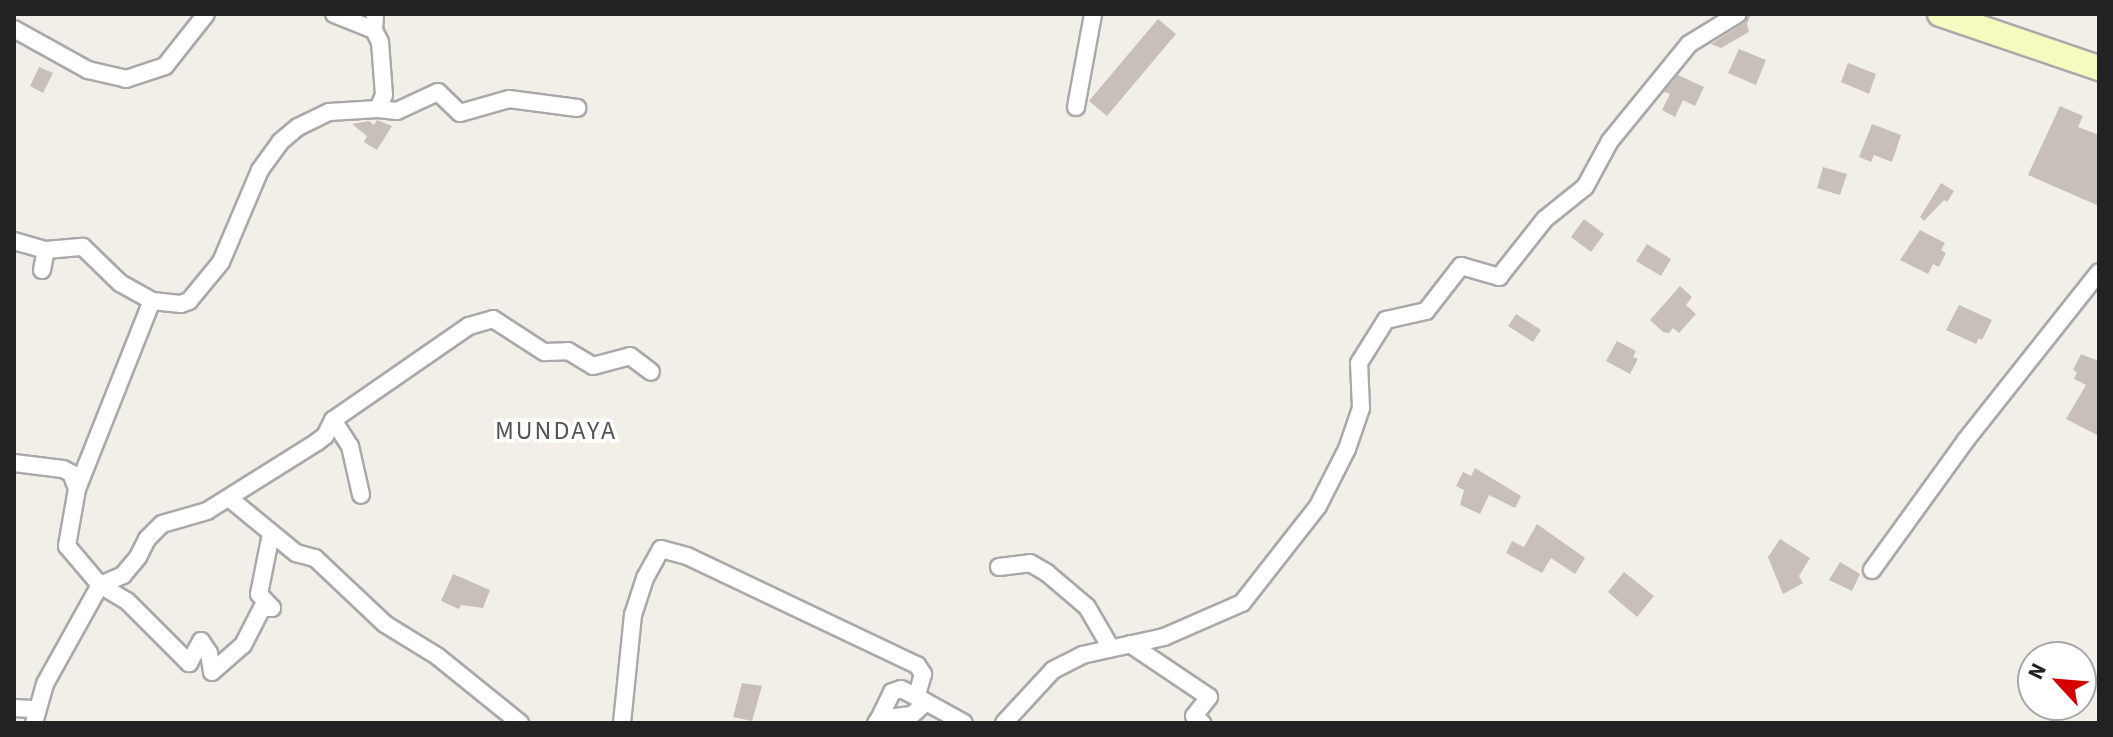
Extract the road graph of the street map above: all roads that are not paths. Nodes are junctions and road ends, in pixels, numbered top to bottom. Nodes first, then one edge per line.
1 (206, 14) edge
2 (334, 14) edge
3 (1093, 14) edge
4 (1738, 14) edge
5 (1940, 14) edge
6 (374, 22) edge
7 (16, 32) edge
8 (2099, 68) edge
9 (1076, 107) dead end
10 (577, 108) dead end
11 (378, 109) junction
12 (14, 241) edge
13 (46, 250) junction
14 (42, 270) dead end
15 (2099, 272) edge
16 (152, 301) junction
17 (651, 372) dead end
18 (333, 420) junction
19 (14, 463) edge
20 (77, 489) junction
21 (361, 495) dead end
22 (229, 498) junction
23 (271, 534) junction
24 (999, 567) dead end
25 (1872, 570) dead end
26 (100, 585) junction
27 (1130, 644) junction
28 (1111, 648) junction
29 (921, 698) junction
30 (14, 708) edge
31 (35, 716) edge
32 (877, 721) edge
33 (520, 723) edge
34 (622, 723) edge
35 (964, 723) edge
36 (1004, 723) edge
37 (1202, 723) edge

1 - 7 street
2 - 6 street
3 - 9 street
4 - 27 street
5 - 8 main road
6 - 11 street
10 - 11 street
11 - 16 street
12 - 13 street
13 - 14 street
13 - 16 street
15 - 25 street
16 - 20 street
17 - 18 street
18 - 21 street
18 - 22 street
19 - 20 street
20 - 26 street
22 - 23 street
22 - 26 street
23 - 26 street
23 - 33 street
24 - 28 street
26 - 31 street
27 - 28 street
27 - 37 street
28 - 36 street
29 - 32 street
29 - 32 street
29 - 34 street
29 - 35 street
30 - 31 street

